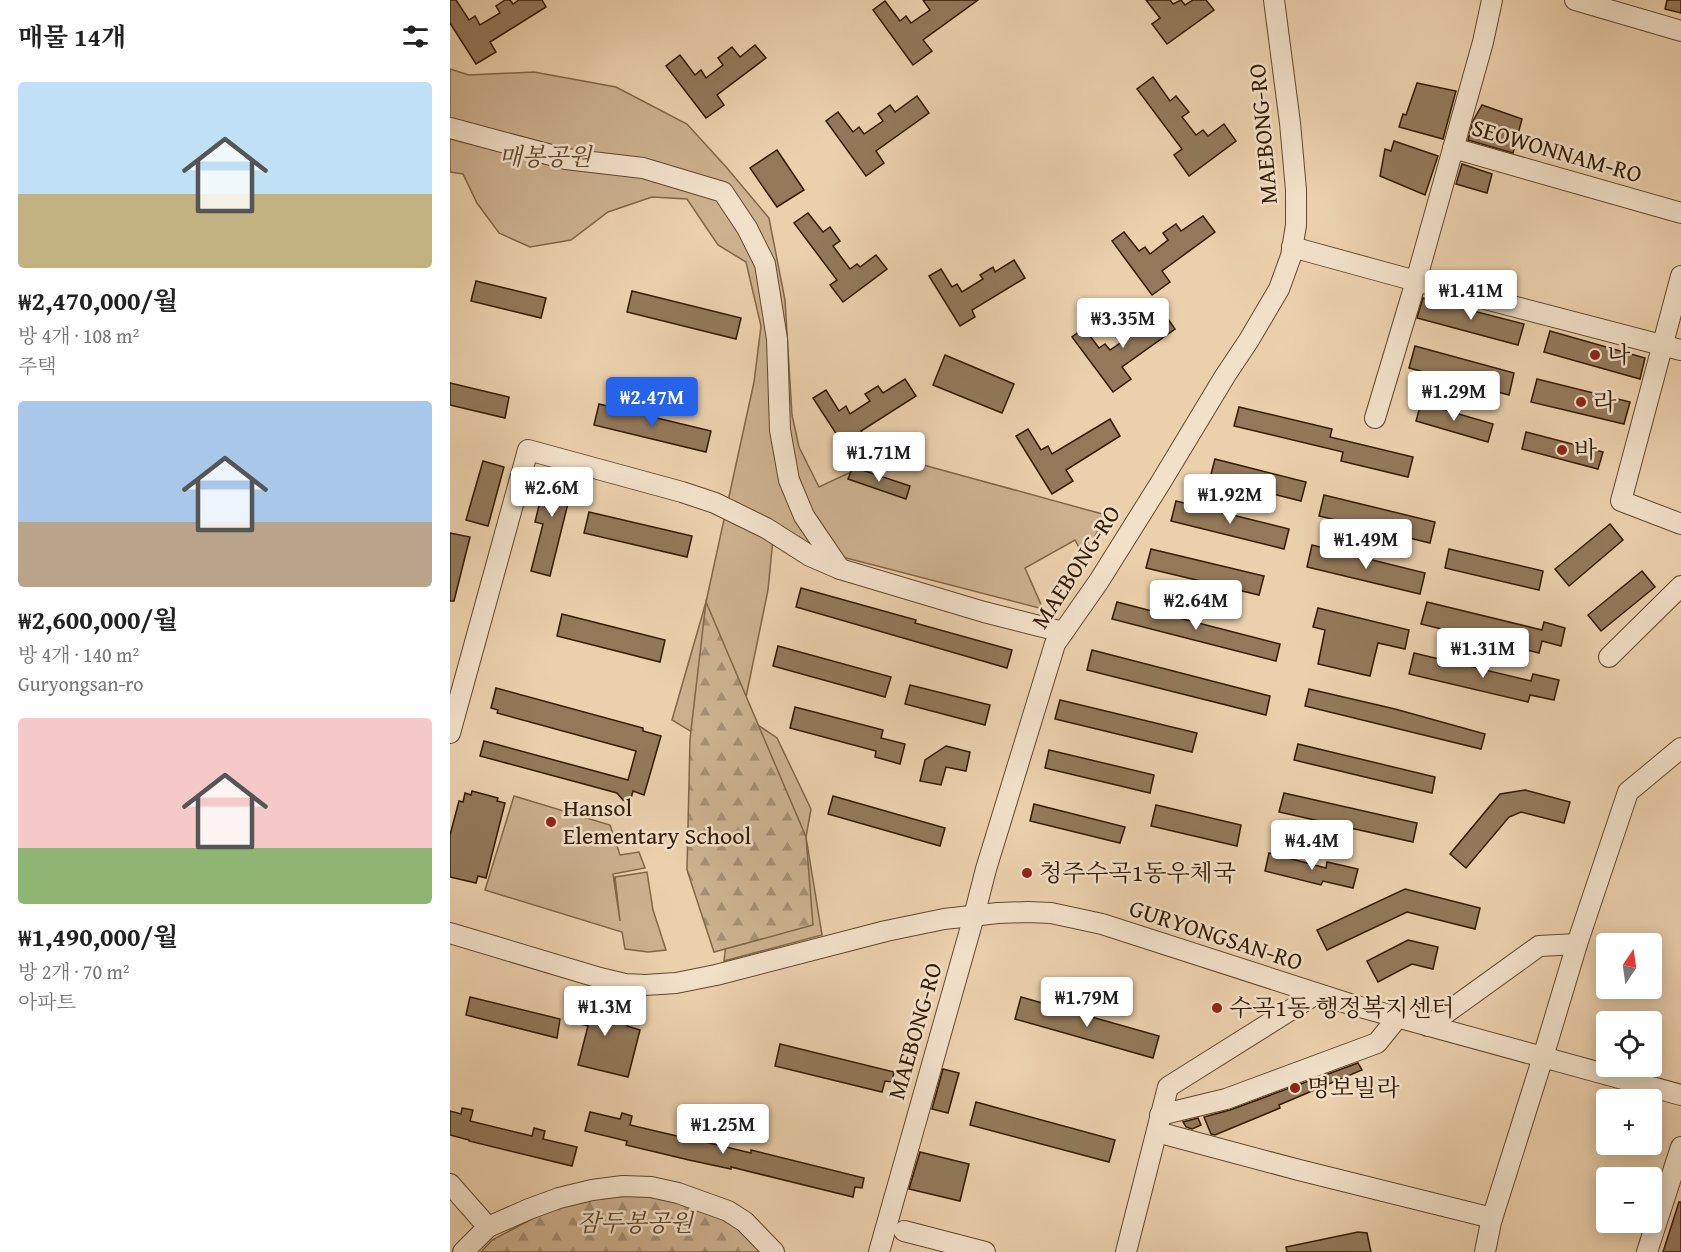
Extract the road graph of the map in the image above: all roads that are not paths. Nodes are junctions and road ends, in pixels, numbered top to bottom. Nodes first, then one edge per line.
1 (1274, 0) edge
2 (1492, 0) edge
3 (1575, 0) edge
4 (1681, 31) edge
5 (450, 128) edge
6 (1453, 148) junction
7 (1681, 213) edge
8 (1292, 247) junction
9 (1681, 276) edge
10 (1416, 281) junction
11 (1672, 348) edge
12 (1375, 418) dead end
13 (1681, 524) edge
14 (840, 569) junction
15 (1681, 586) edge
16 (1063, 632) junction
17 (1609, 657) dead end
18 (450, 733) edge
19 (1678, 757) edge
20 (974, 916) junction
21 (450, 933) edge
22 (1577, 944) junction
23 (1316, 994) junction
24 (1398, 1017) junction
25 (1428, 1026) junction
26 (1543, 1057) junction
27 (1681, 1095) edge
28 (1159, 1123) junction
29 (1681, 1147) edge
30 (450, 1184) edge
31 (1492, 1218) junction
32 (488, 1227) junction
33 (904, 1232) dead end
34 (463, 1252) edge
35 (774, 1252) edge
36 (879, 1252) edge
37 (986, 1252) edge
38 (1126, 1252) edge
39 (1485, 1252) edge
40 (1647, 1252) edge

1 - 8 street, MAEBONG-RO
2 - 6 street
3 - 4 street
5 - 14 street
6 - 7 street, SEOWONNAM-RO
6 - 10 street
8 - 10 street
8 - 16 street, MAEBONG-RO
9 - 11 street
10 - 11 street
10 - 12 street
11 - 13 street
14 - 16 street
14 - 18 street
15 - 17 street
16 - 20 street, MAEBONG-RO
19 - 22 street
20 - 21 street, GURYONGSAN-RO
20 - 23 street, GURYONGSAN-RO
20 - 36 street, MAEBONG-RO
22 - 25 street
22 - 26 street
23 - 24 street, GURYONGSAN-RO
23 - 28 street
24 - 25 street, GURYONGSAN-RO
24 - 28 street
25 - 26 street, GURYONGSAN-RO
26 - 27 street, GURYONGSAN-RO
26 - 31 street
28 - 31 street
28 - 38 street
29 - 40 street
30 - 32 street
31 - 39 street
32 - 34 street
32 - 35 street
33 - 37 street

